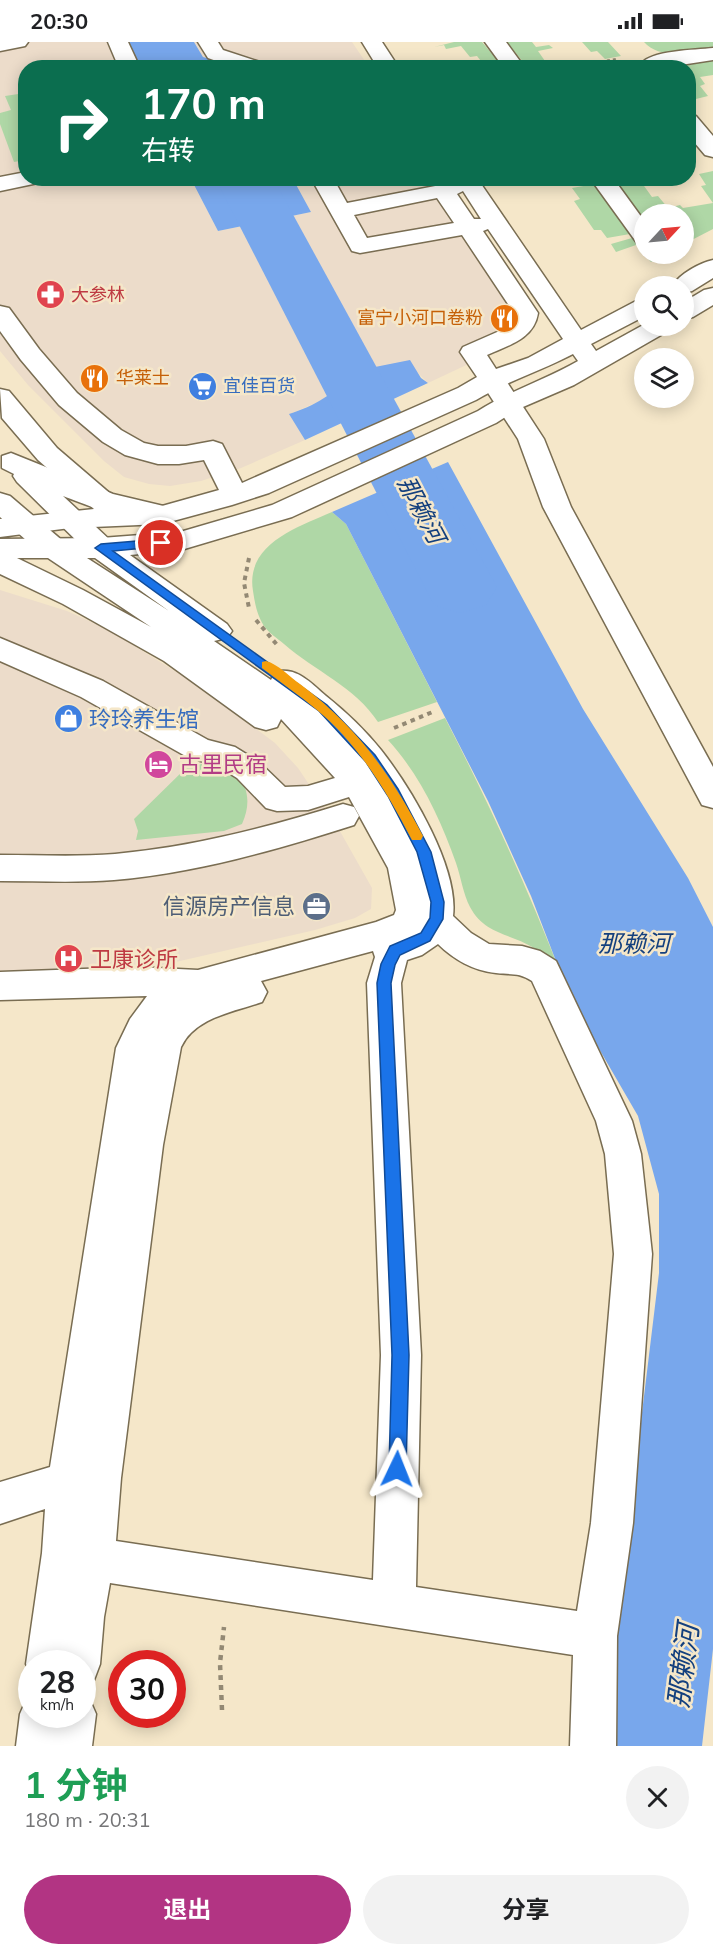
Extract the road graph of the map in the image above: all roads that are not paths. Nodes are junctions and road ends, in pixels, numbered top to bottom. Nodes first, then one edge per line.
1 (118, 42) edge
2 (207, 42) edge
3 (372, 42) edge
4 (495, 42) edge
5 (713, 54) edge
6 (126, 60) edge
7 (234, 60) edge
8 (384, 60) edge
9 (509, 60) edge
10 (666, 60) edge
11 (696, 130) edge
12 (713, 150) edge
13 (18, 180) edge
14 (0, 184) edge
15 (326, 186) edge
16 (455, 186) edge
17 (607, 186) edge
18 (340, 211) junction
19 (634, 223) edge
20 (474, 226) junction
21 (713, 267) edge
22 (694, 279) edge
23 (713, 295) edge
24 (694, 306) edge
25 (634, 312) edge
26 (0, 313) edge
27 (641, 336) edge
28 (576, 341) junction
29 (592, 364) junction
30 (489, 375) junction
31 (0, 396) edge
32 (497, 410) junction
33 (5, 457) edge
34 (229, 485) dead end
35 (0, 502) edge
36 (103, 502) junction
37 (162, 515) junction
38 (70, 519) junction
39 (27, 524) junction
40 (0, 528) edge
41 (101, 548) junction
42 (0, 549) edge
43 (54, 549) junction
44 (0, 562) edge
45 (0, 650) edge
46 (713, 796) edge
47 (340, 802) junction
48 (404, 867) junction
49 (0, 868) edge
50 (436, 919) junction
51 (395, 951) junction
52 (196, 983) junction
53 (0, 986) edge
54 (68, 1485) junction
55 (0, 1503) edge
56 (93, 1559) junction
57 (394, 1606) junction
58 (595, 1636) junction
59 (50, 1650) edge
60 (79, 1650) edge
61 (41, 1728) edge
62 (71, 1728) edge
63 (39, 1746) edge
64 (69, 1746) edge
65 (593, 1746) edge

1 - 6 street
2 - 7 street
3 - 8 street
4 - 9 street
5 - 10 street
11 - 12 street
13 - 14 street
15 - 18 street
16 - 18 street
16 - 20 street
16 - 28 street
17 - 19 street
18 - 20 street
20 - 30 street
21 - 22 street
23 - 24 street
25 - 28 street
26 - 34 street
27 - 29 street
28 - 29 street
28 - 30 street
29 - 32 street
30 - 32 street
30 - 37 street
31 - 36 street
32 - 41 street
32 - 46 street
33 - 36 street
33 - 38 street
35 - 39 street
36 - 37 street
37 - 38 street
38 - 39 street
38 - 41 street
39 - 40 street
39 - 43 street
41 - 43 street
41 - 50 street
42 - 43 street
43 - 48 street
44 - 47 street
45 - 47 street
47 - 48 street
47 - 49 street
48 - 52 street
50 - 51 street
50 - 58 street
51 - 56 street
51 - 57 street
52 - 53 street
52 - 54 street
54 - 55 street
54 - 59 street
56 - 57 street
56 - 60 street
57 - 58 street
58 - 65 street
61 - 63 street
62 - 64 street

